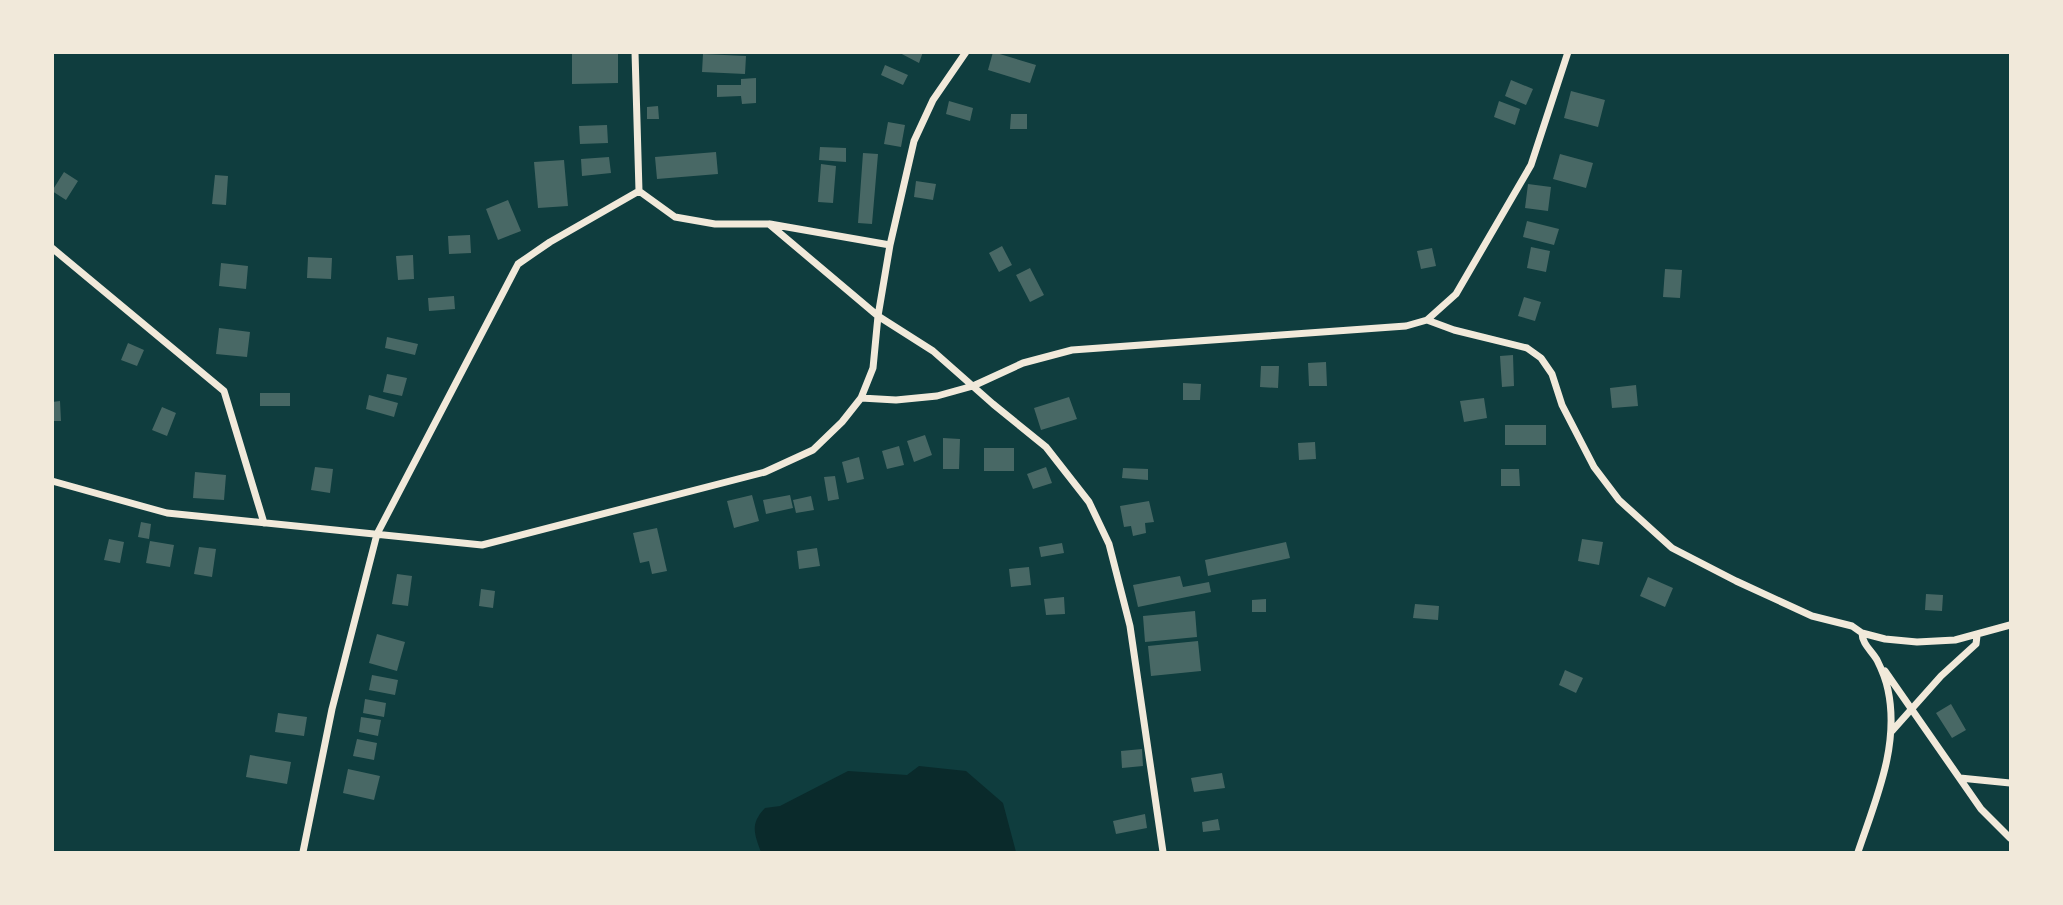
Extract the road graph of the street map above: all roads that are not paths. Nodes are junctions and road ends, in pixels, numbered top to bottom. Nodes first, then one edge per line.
1 (635, 52) edge
2 (967, 52) edge
3 (1568, 52) edge
4 (639, 191) junction
5 (769, 224) junction
6 (890, 245) junction
7 (52, 248) edge
8 (878, 316) junction
9 (1427, 320) junction
10 (973, 386) junction
11 (861, 398) junction
12 (52, 481) edge
13 (264, 523) junction
14 (377, 534) junction
15 (2011, 625) edge
16 (1862, 633) junction
17 (1977, 636) junction
18 (1877, 659) junction
19 (1912, 709) junction
20 (1892, 732) junction
21 (1960, 778) junction
22 (2011, 783) edge
23 (2011, 838) edge
24 (303, 852) edge
25 (1163, 852) edge
26 (1858, 852) edge

1 - 4 street
2 - 6 street
3 - 9 street
4 - 5 street
4 - 14 street
5 - 6 street
5 - 8 street
6 - 8 street
7 - 13 street
8 - 10 street
8 - 11 street
9 - 10 street
9 - 16 street
10 - 11 street
10 - 25 street
11 - 14 street
12 - 13 street
13 - 14 street
14 - 24 street
15 - 17 street
16 - 17 street
16 - 18 street
17 - 19 street
18 - 19 street
18 - 20 street
19 - 20 street
19 - 21 street
20 - 26 street
21 - 22 street
21 - 23 street

